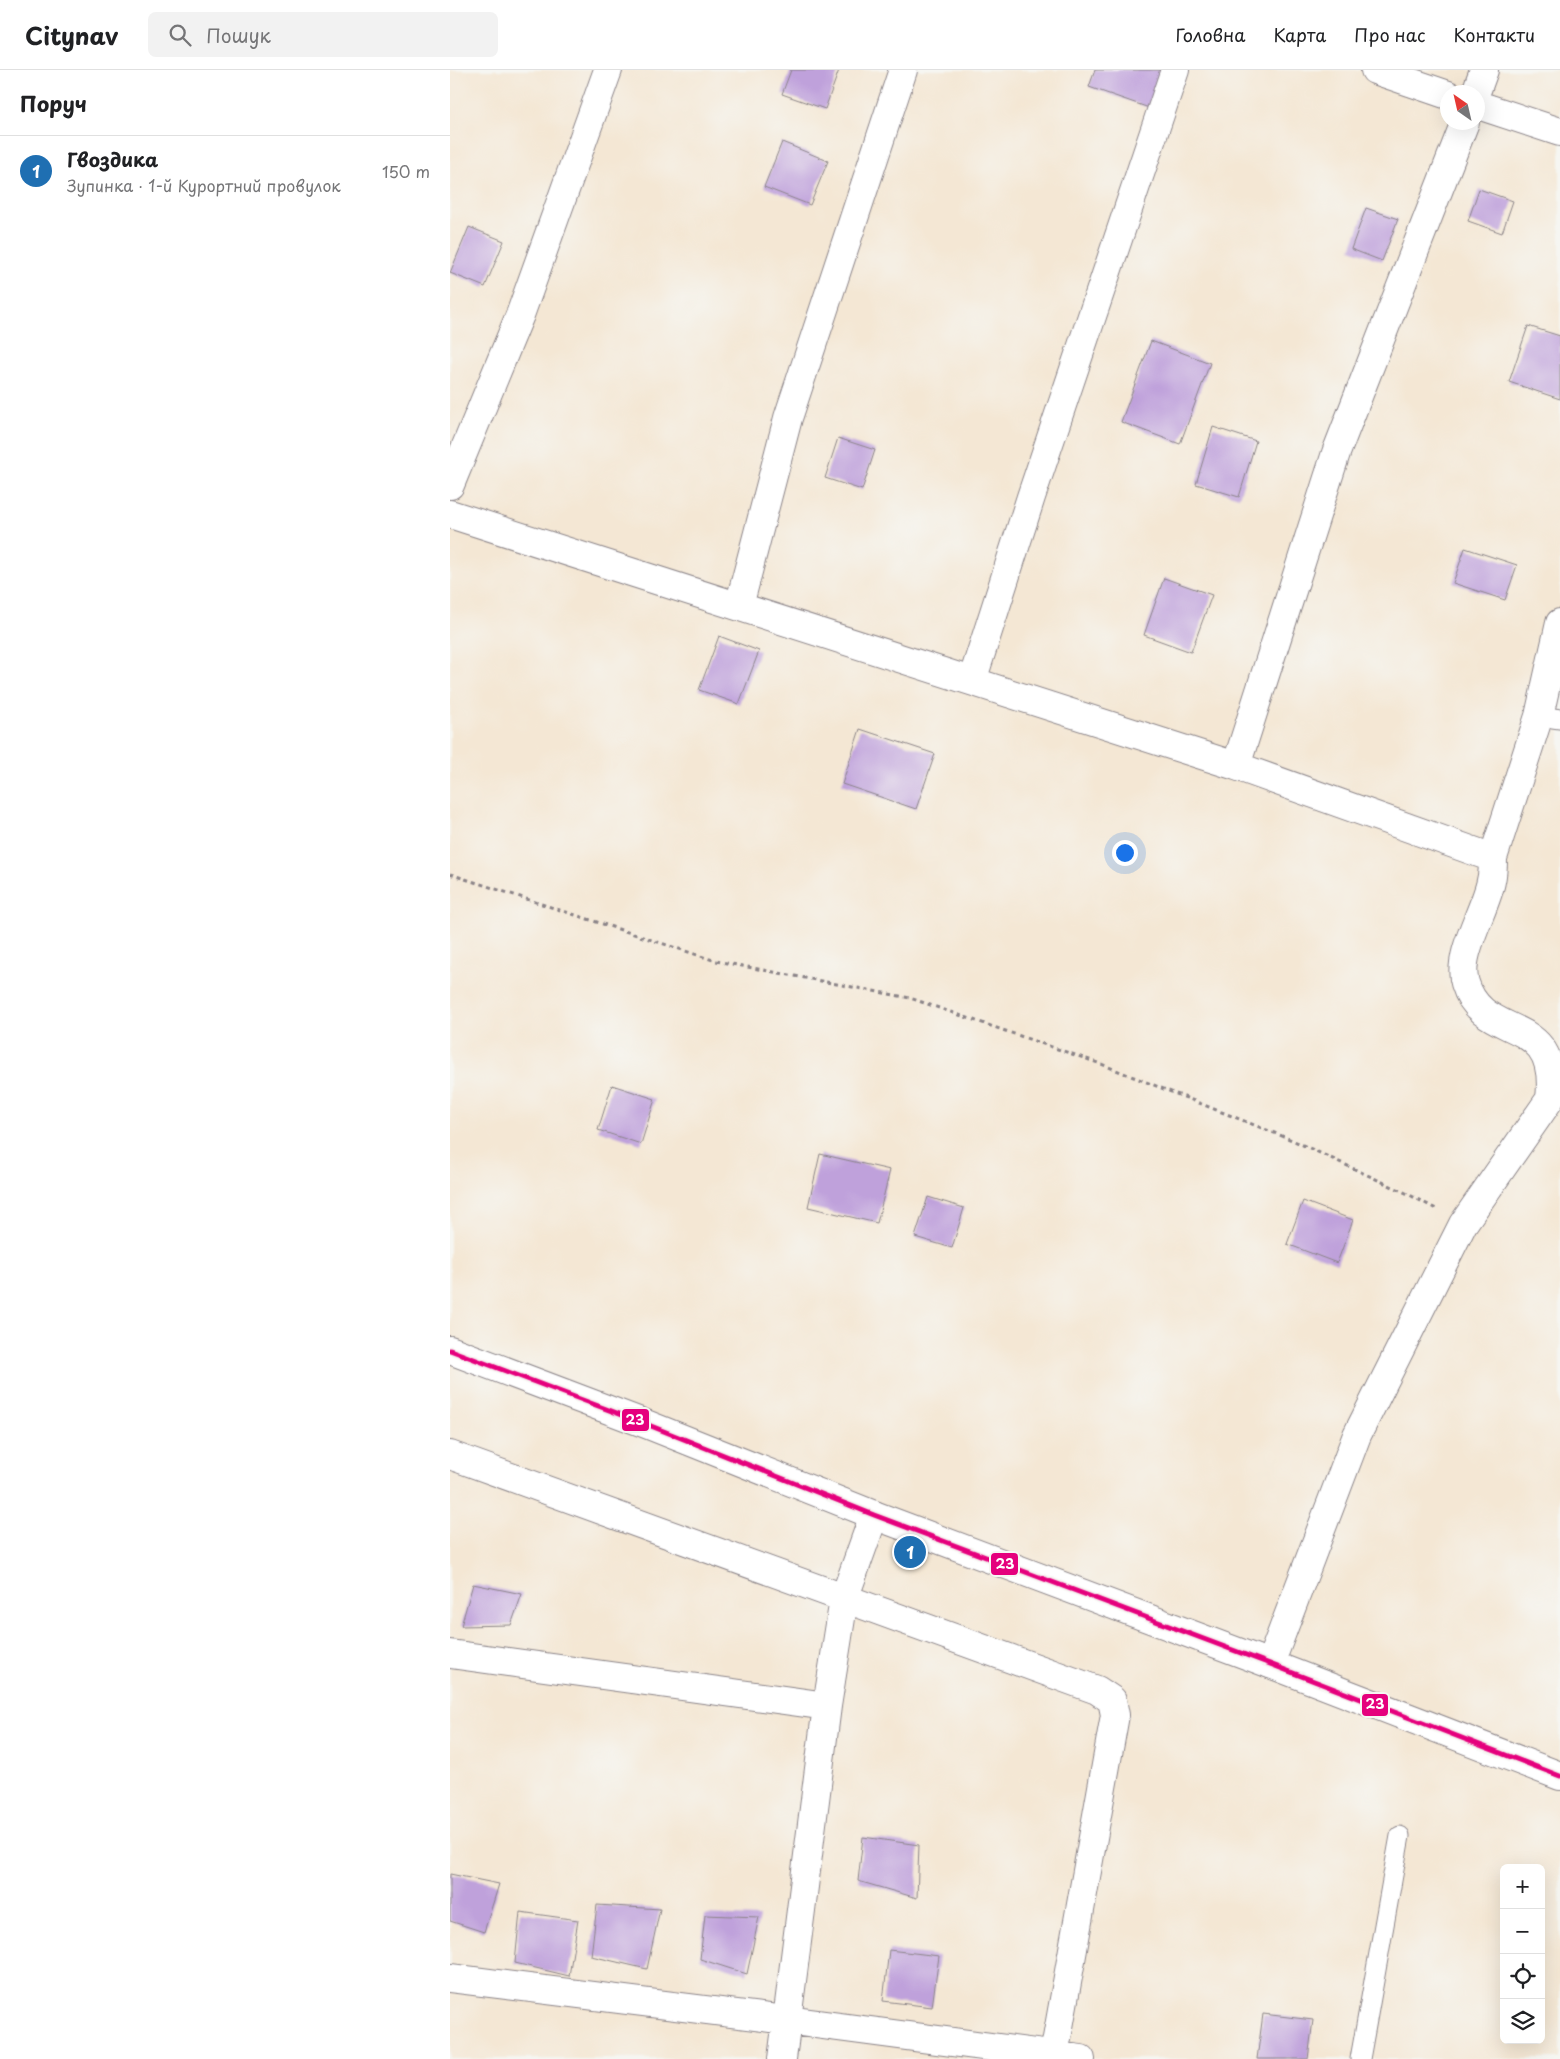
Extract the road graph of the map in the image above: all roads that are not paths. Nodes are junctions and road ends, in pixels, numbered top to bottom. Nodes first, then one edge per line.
1 (608, 70) edge
2 (903, 70) edge
3 (1175, 70) edge
4 (1375, 70) edge
5 (1484, 70) edge
6 (1479, 85) edge
7 (1440, 92) edge
8 (1485, 107) edge
9 (1462, 130) edge
10 (1560, 132) edge
11 (450, 485) edge
12 (450, 514) edge
13 (739, 606) junction
14 (1560, 623) edge
15 (972, 681) junction
16 (1549, 718) edge
17 (1236, 766) junction
18 (1493, 858) junction
19 (450, 1350) edge
20 (450, 1455) edge
21 (874, 1515) junction
22 (844, 1599) junction
23 (450, 1654) edge
24 (1270, 1664) junction
25 (827, 1706) junction
26 (1560, 1776) edge
27 (1400, 1836) dead end
28 (450, 1978) edge
29 (786, 2020) junction
30 (1054, 2055) junction
31 (782, 2059) edge
32 (1081, 2059) edge
33 (1360, 2059) edge

1 - 11 street
2 - 13 street
3 - 15 street
4 - 7 street
5 - 6 street
8 - 10 street
9 - 17 street
12 - 13 street
13 - 15 street
14 - 16 street
15 - 17 street
16 - 18 street
17 - 18 street
18 - 24 street
19 - 21 street
20 - 22 street
21 - 22 street
21 - 24 street
22 - 25 street
22 - 30 street
23 - 25 street
24 - 26 street
25 - 29 street
27 - 33 lane
28 - 29 street
29 - 30 street
29 - 31 street
30 - 32 street

